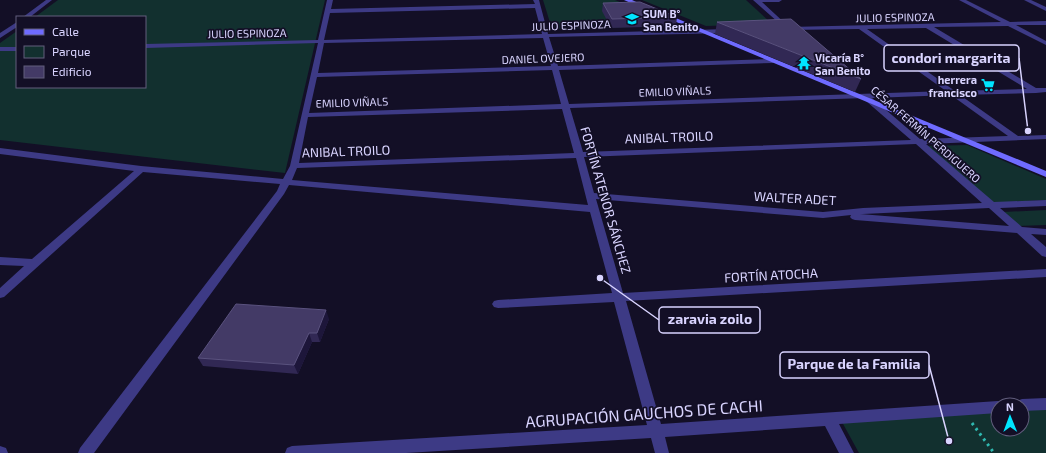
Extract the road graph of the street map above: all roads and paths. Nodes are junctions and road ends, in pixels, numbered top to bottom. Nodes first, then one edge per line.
1 (49, 0) edge
2 (330, 0) edge
3 (627, 0) edge
4 (756, 0) edge
5 (779, 0) edge
6 (962, 0) edge
7 (1027, 0) edge
8 (537, 3) edge
9 (649, 9) edge
10 (1046, 9) edge
11 (329, 10) junction
12 (657, 12) edge
13 (27, 16) edge
14 (1046, 18) edge
15 (1000, 19) junction
16 (1046, 23) edge
17 (1009, 24) junction
18 (16, 25) edge
19 (928, 26) junction
20 (694, 28) junction
21 (860, 28) junction
22 (785, 29) junction
23 (703, 31) junction
24 (545, 34) junction
25 (0, 36) edge
26 (323, 39) junction
27 (146, 41) edge
28 (1046, 42) edge
29 (0, 44) edge
30 (16, 44) edge
31 (146, 46) edge
32 (0, 49) edge
33 (16, 49) edge
34 (774, 61) junction
35 (556, 68) junction
36 (314, 75) junction
37 (847, 82) edge
38 (1046, 90) edge
39 (1035, 91) junction
40 (953, 94) junction
41 (860, 96) junction
42 (1046, 97) edge
43 (876, 104) junction
44 (565, 106) junction
45 (305, 115) junction
46 (1046, 137) edge
47 (1016, 138) junction
48 (964, 140) junction
49 (917, 142) junction
50 (0, 151) edge
51 (579, 154) junction
52 (294, 166) junction
53 (141, 169) junction
54 (1046, 174) edge
55 (287, 182) junction
56 (591, 196) junction
57 (1046, 203) edge
58 (990, 206) junction
59 (595, 209) junction
60 (823, 215) junction
61 (1018, 230) junction
62 (1046, 232) edge
63 (1046, 253) edge
64 (0, 261) edge
65 (34, 263) junction
66 (1046, 273) edge
67 (0, 294) edge
68 (620, 298) junction
69 (498, 304) dead end
70 (1046, 404) edge
71 (1030, 405) edge
72 (990, 407) edge
73 (961, 409) junction
74 (828, 418) junction
75 (656, 431) junction
76 (85, 453) edge
77 (292, 453) edge
78 (662, 453) edge
79 (847, 453) edge
80 (994, 453) edge

1 - 13 street
2 - 11 street
3 - 9 main road
4 - 5 street
4 - 22 street
6 - 15 street
7 - 10 street
8 - 11 street
8 - 24 street, FORTÍN ATENOR SÁNCHEZ
11 - 26 street
12 - 20 main road
14 - 15 street, JULIO ESPINOZA
15 - 17 street
15 - 22 street, JULIO ESPINOZA
16 - 17 street, JULIO ESPINOZA
17 - 19 street, JULIO ESPINOZA
17 - 28 street
18 - 25 street
19 - 21 street, JULIO ESPINOZA
19 - 39 street
20 - 23 main road
20 - 23 street, JULIO ESPINOZA
20 - 24 street, JULIO ESPINOZA
21 - 22 street, JULIO ESPINOZA
21 - 40 street
23 - 24 street, JULIO ESPINOZA
23 - 34 main road
24 - 26 street, JULIO ESPINOZA
24 - 35 street, FORTÍN ATENOR SÁNCHEZ
26 - 27 street, JULIO ESPINOZA
26 - 31 street, JULIO ESPINOZA
26 - 36 street
29 - 30 street
32 - 33 street
34 - 35 street, DANIEL OVEJERO
34 - 41 main road
35 - 36 street, DANIEL OVEJERO
35 - 44 street, FORTÍN ATENOR SÁNCHEZ
36 - 45 street
37 - 41 street, CÉSAR FERMÍN PERDIGUERO
38 - 39 street, EMILIO VIÑALS
39 - 40 street, EMILIO VIÑALS
39 - 42 street
40 - 41 street, EMILIO VIÑALS
40 - 47 street
41 - 43 street, CÉSAR FERMÍN PERDIGUERO
41 - 44 street, EMILIO VIÑALS
43 - 48 main road
43 - 49 street, CÉSAR FERMÍN PERDIGUERO
44 - 45 street, EMILIO VIÑALS
44 - 51 street, FORTÍN ATENOR SÁNCHEZ
45 - 52 street
46 - 47 street, ANIBAL TROILO
47 - 48 street, ANIBAL TROILO
48 - 49 street, ANIBAL TROILO
48 - 54 main road
49 - 51 street, ANIBAL TROILO
49 - 58 street, CÉSAR FERMÍN PERDIGUERO
50 - 53 street
51 - 52 street, ANIBAL TROILO
51 - 56 street, FORTÍN ATENOR SÁNCHEZ
52 - 55 street
53 - 55 street
53 - 65 street
55 - 59 street
55 - 76 street
56 - 59 street, FORTÍN ATENOR SÁNCHEZ
56 - 60 street, WALTER ADET
57 - 58 street, WALTER ADET
58 - 60 street, WALTER ADET
58 - 61 street, CÉSAR FERMÍN PERDIGUERO
59 - 68 street, FORTÍN ATENOR SÁNCHEZ
60 - 61 street
61 - 62 street
61 - 63 street, CÉSAR FERMÍN PERDIGUERO
64 - 65 street
65 - 67 street
66 - 68 street, FORTÍN ATOCHA
68 - 69 street, FORTÍN ATOCHA
68 - 75 street, FORTÍN ATENOR SÁNCHEZ
70 - 71 street
72 - 73 street, AGRUPACIÓN GAUCHOS DE CACHI
73 - 74 street, AGRUPACIÓN GAUCHOS DE CACHI
73 - 80 path
74 - 75 street, AGRUPACIÓN GAUCHOS DE CACHI
74 - 79 street
75 - 77 street, AGRUPACIÓN GAUCHOS DE CACHI
75 - 78 street, FORTÍN ATENOR SÁNCHEZ

